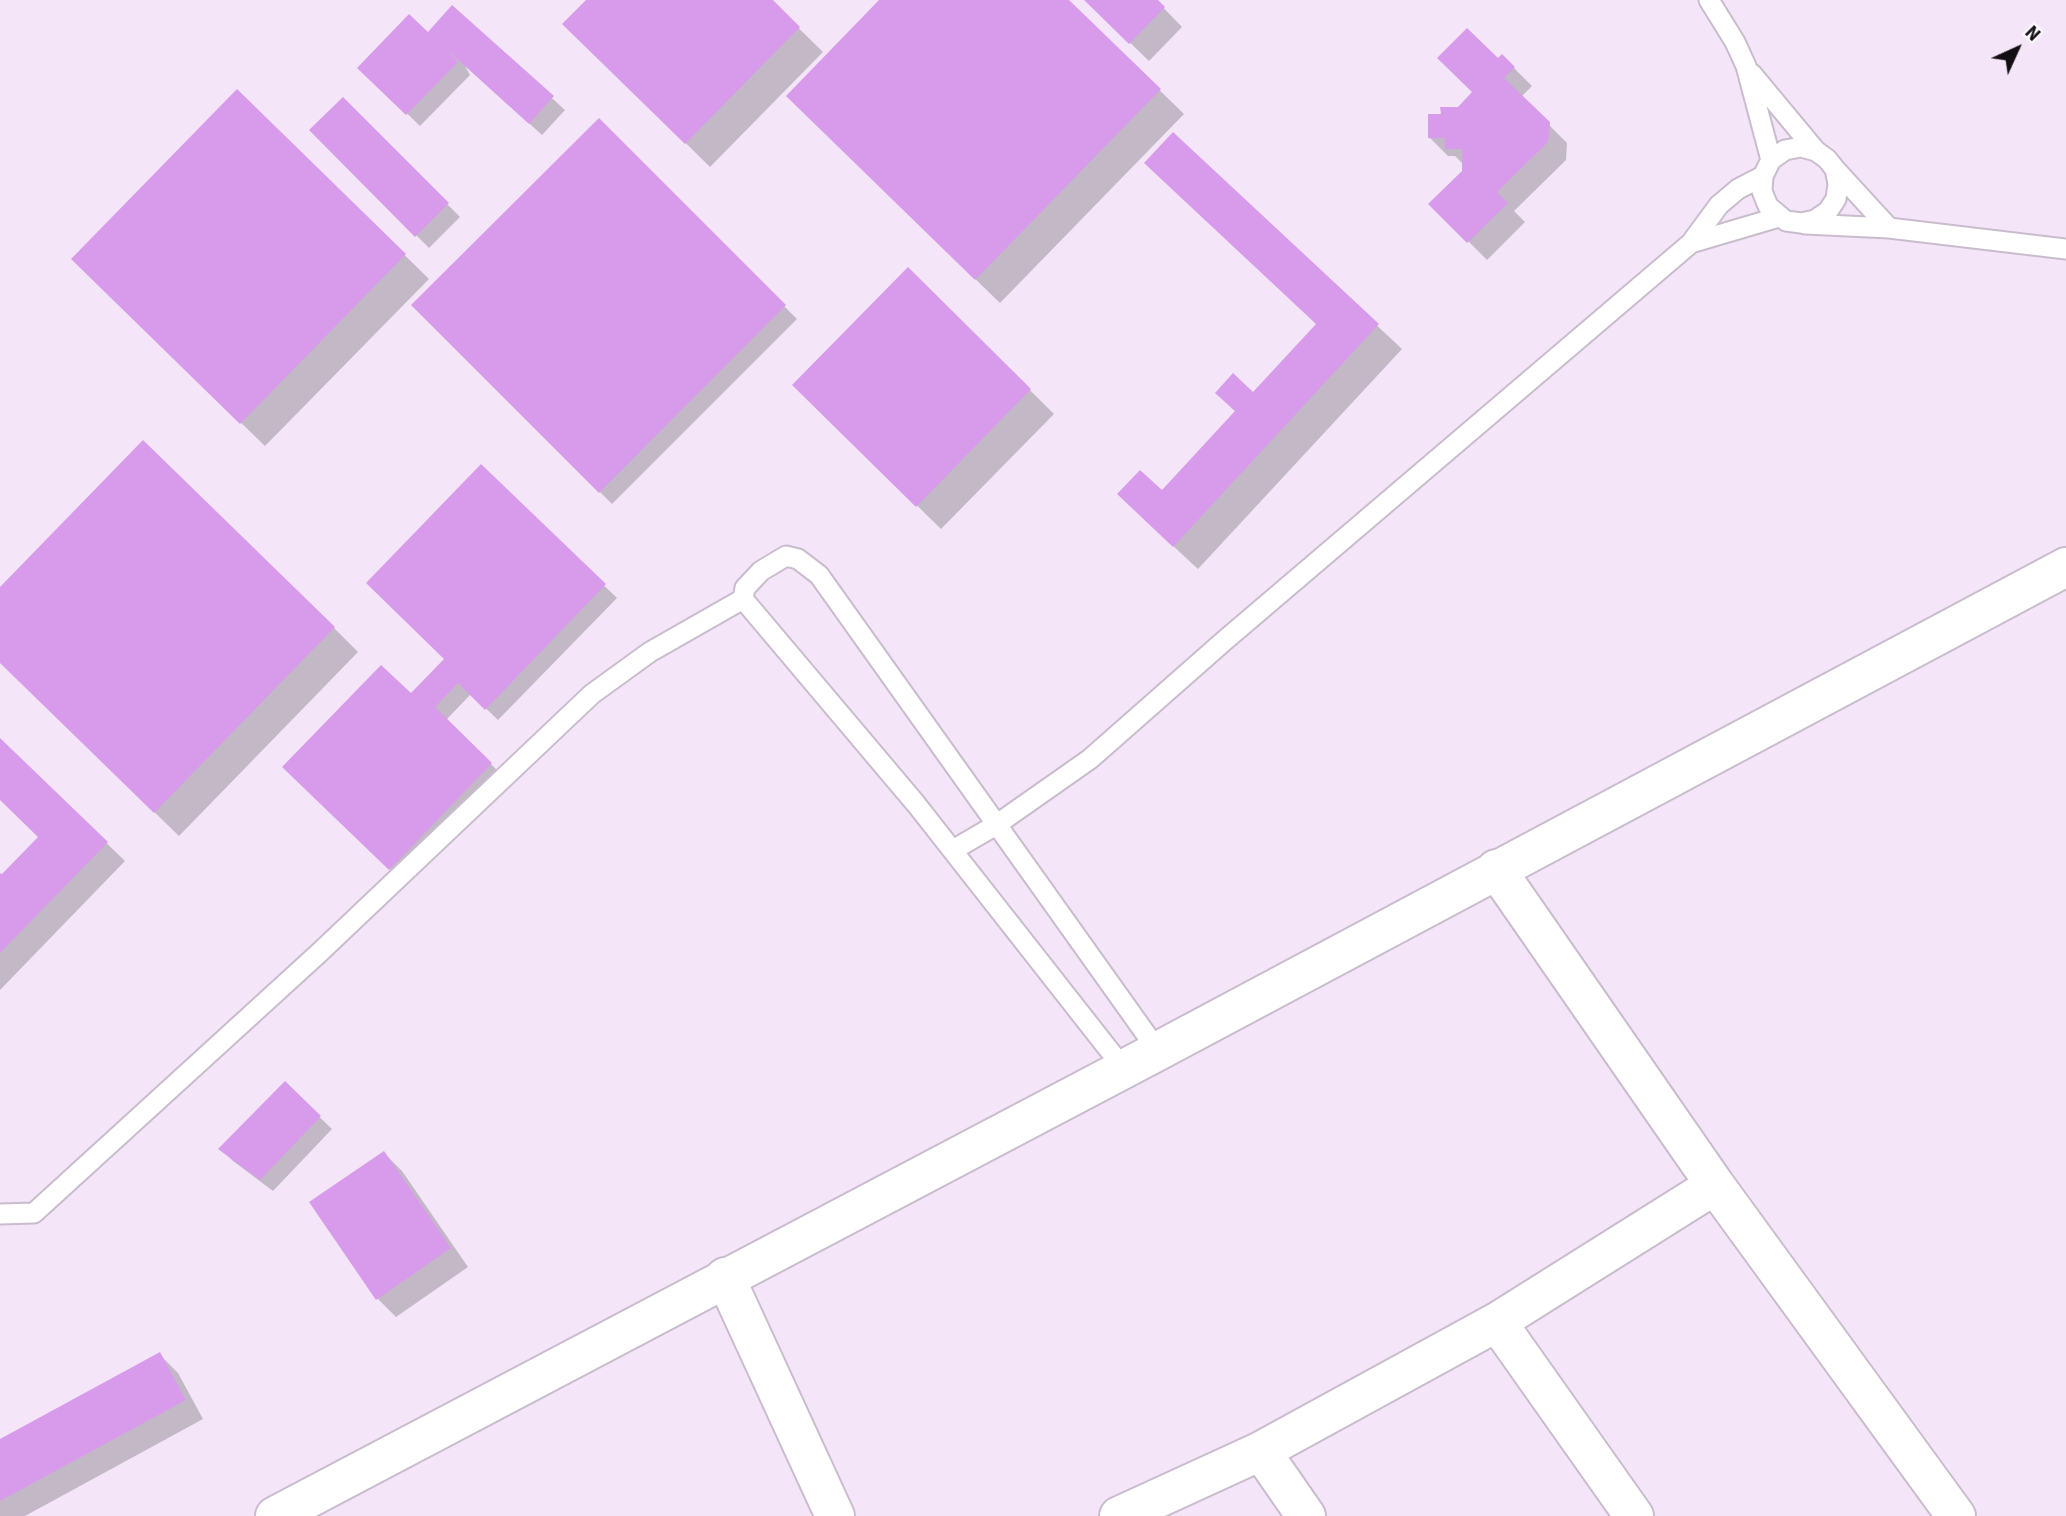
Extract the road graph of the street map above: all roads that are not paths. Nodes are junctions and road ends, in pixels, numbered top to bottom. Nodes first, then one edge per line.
1 (1709, 0) edge
2 (1746, 66) junction
3 (1816, 151) junction
4 (1767, 168) junction
5 (1835, 169) junction
6 (1779, 217) junction
7 (1801, 223) junction
8 (1889, 228) junction
9 (1691, 243) junction
10 (2066, 249) edge
11 (2066, 567) edge
12 (743, 599) junction
13 (996, 825) junction
14 (953, 850) junction
15 (1496, 869) junction
16 (1158, 1051) junction
17 (1124, 1069) junction
18 (1714, 1185) junction
19 (0, 1214) edge
20 (725, 1277) junction
21 (1497, 1322) junction
22 (1261, 1451) junction
23 (275, 1516) edge
24 (835, 1516) edge
25 (1119, 1516) edge
26 (1306, 1516) edge
27 (1634, 1516) edge
28 (1956, 1516) edge

1 - 2 lane
2 - 3 lane
2 - 4 lane
3 - 4 lane
3 - 5 lane
4 - 6 lane
4 - 9 lane
5 - 7 lane
5 - 8 lane
6 - 7 lane
6 - 9 lane
7 - 8 lane
8 - 10 lane
9 - 13 lane
11 - 15 street
12 - 13 lane
12 - 14 lane
12 - 19 lane
13 - 14 lane
13 - 16 lane
14 - 17 lane
15 - 16 street
15 - 18 street
16 - 17 street
17 - 20 street
18 - 21 street
18 - 28 street
20 - 23 street
20 - 24 street
21 - 22 street
21 - 27 street
22 - 25 street
22 - 26 street

